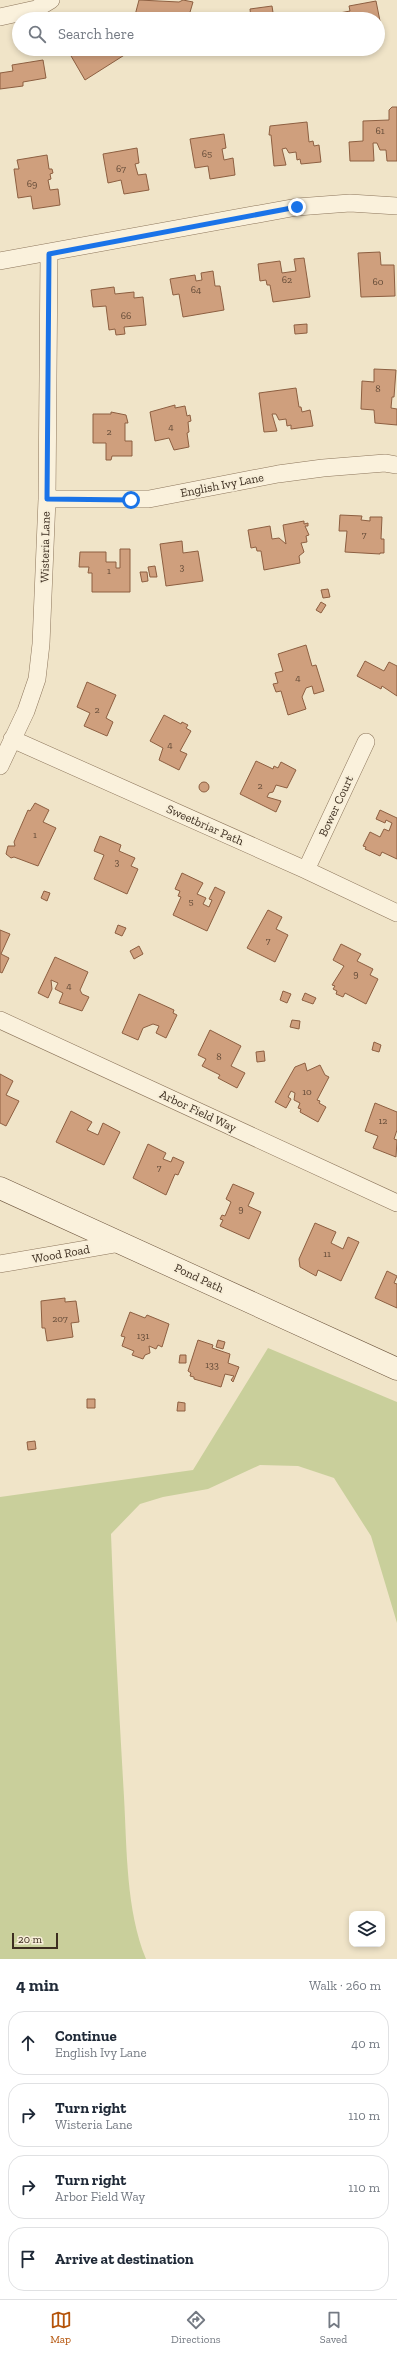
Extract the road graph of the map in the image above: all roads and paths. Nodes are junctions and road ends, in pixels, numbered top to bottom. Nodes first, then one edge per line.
1 (51, 0) edge
2 (22, 12) edge
3 (12, 15) edge
4 (0, 18) edge
5 (397, 206) edge
6 (49, 254) junction
7 (0, 261) edge
8 (397, 465) edge
9 (47, 499) junction
10 (12, 739) junction
11 (366, 742) dead end
12 (0, 766) edge
13 (306, 870) junction
14 (397, 913) edge
15 (0, 1020) edge
16 (0, 1188) edge
17 (397, 1202) edge
18 (121, 1243) junction
19 (0, 1264) edge
20 (397, 1369) edge

1 - 2 street
3 - 4 street
5 - 6 street
6 - 7 street
6 - 9 street, Wisteria Lane
8 - 9 street, English Ivy Lane
9 - 10 street, Wisteria Lane
10 - 12 street, Wisteria Lane
10 - 13 street, Sweetbriar Path
11 - 13 street, Bower Court
13 - 14 street, Sweetbriar Path
15 - 17 street, Arbor Field Way
16 - 18 street, Pond Path
18 - 19 street, Wood Road
18 - 20 street, Pond Path

